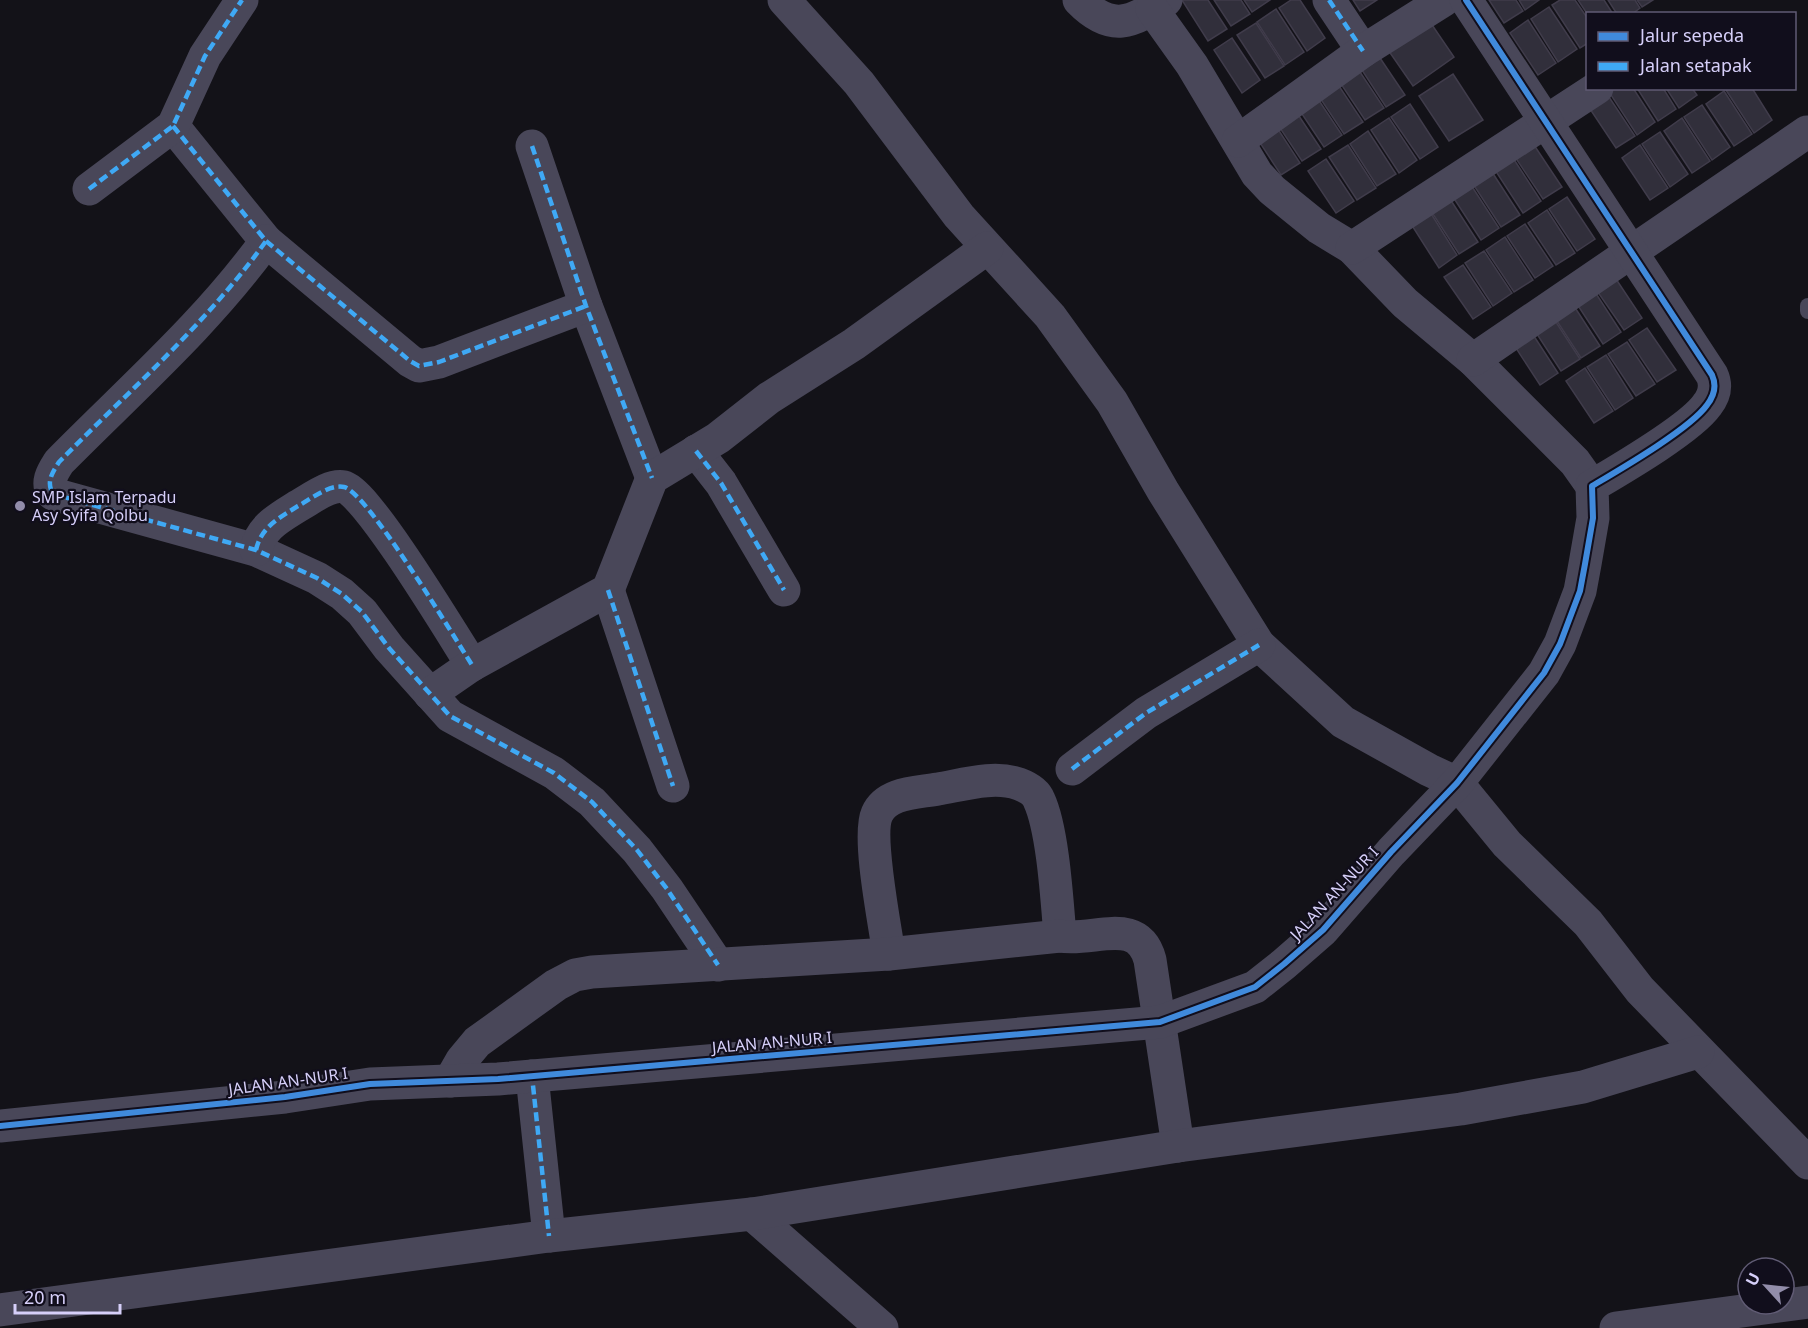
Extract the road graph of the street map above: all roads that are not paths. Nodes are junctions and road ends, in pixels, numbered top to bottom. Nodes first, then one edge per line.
1 (242, 0) edge
2 (784, 0) edge
3 (1080, 0) edge
4 (1329, 0) edge
5 (1444, 0) edge
6 (1466, 0) edge
7 (1159, 5) edge
8 (1363, 51) junction
9 (1594, 90) edge
10 (1546, 120) junction
11 (173, 126) junction
12 (1807, 132) edge
13 (1238, 141) junction
14 (532, 146) dead end
15 (89, 189) dead end
16 (266, 241) junction
17 (987, 248) junction
18 (1352, 248) junction
19 (1630, 252) junction
20 (586, 306) junction
21 (1808, 306) edge
22 (1808, 311) edge
23 (1473, 360) junction
24 (696, 451) junction
25 (651, 478) junction
26 (1592, 486) junction
27 (256, 550) junction
28 (608, 590) junction
29 (784, 590) dead end
30 (1259, 645) junction
31 (472, 665) junction
32 (430, 694) junction
33 (1072, 769) dead end
34 (1457, 783) junction
35 (673, 786) dead end
36 (1060, 936) junction
37 (889, 954) junction
38 (718, 965) junction
39 (1160, 1022) junction
40 (1698, 1052) junction
41 (532, 1076) junction
42 (450, 1081) junction
43 (0, 1126) edge
44 (1178, 1146) junction
45 (1808, 1163) edge
46 (752, 1214) junction
47 (549, 1236) junction
48 (1808, 1302) edge
49 (0, 1310) edge
50 (882, 1328) edge
51 (1616, 1328) edge

1 - 11 street
2 - 17 street
3 - 7 street
4 - 8 street
5 - 8 street
6 - 10 street
7 - 13 street
8 - 13 street
9 - 10 street
10 - 18 street
10 - 19 street
11 - 15 street
11 - 16 street
12 - 19 street
13 - 18 street
14 - 20 street
16 - 20 street
16 - 27 street
17 - 24 street
17 - 30 street
18 - 23 street
19 - 23 street
19 - 26 street
20 - 25 street
21 - 22 lane
23 - 26 street
24 - 25 street
24 - 29 street
25 - 28 street
26 - 34 street, JALAN AN-NUR I
27 - 31 street
27 - 32 street
28 - 31 street
28 - 35 street
30 - 33 street
30 - 34 street
31 - 32 street
32 - 38 street
34 - 39 street, JALAN AN-NUR I
34 - 40 street
36 - 37 street
36 - 37 street
36 - 39 street
37 - 38 street
38 - 42 street
39 - 41 street, JALAN AN-NUR I
39 - 44 street
40 - 44 street
40 - 45 street
41 - 42 street, JALAN AN-NUR I
41 - 47 street
42 - 43 street, JALAN AN-NUR I
44 - 46 street
46 - 47 street
46 - 50 street
47 - 49 street
48 - 51 street

